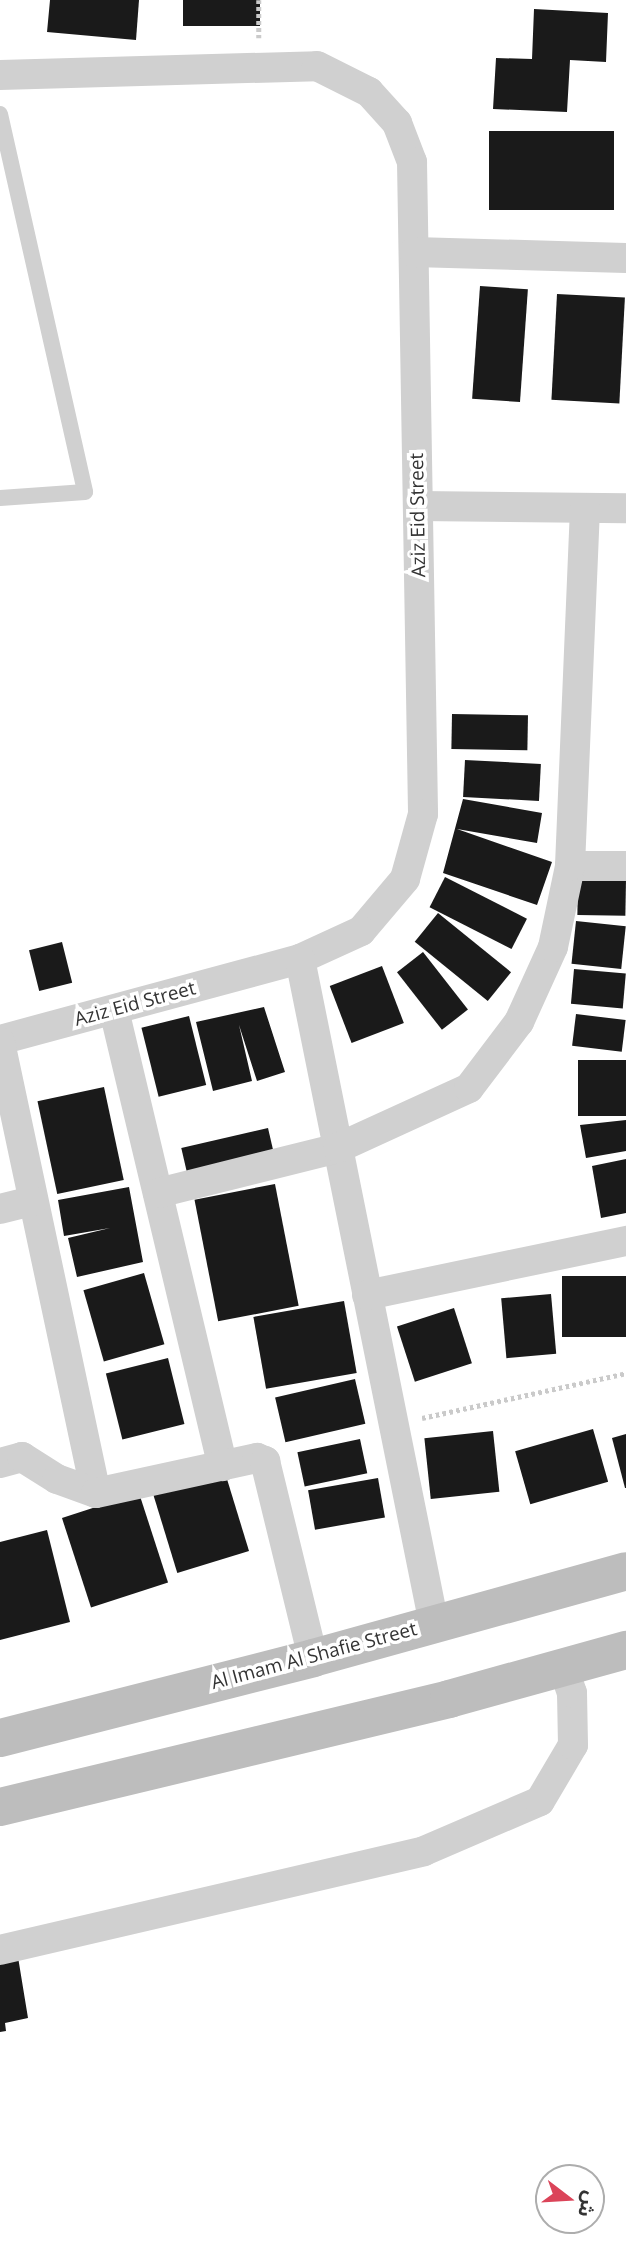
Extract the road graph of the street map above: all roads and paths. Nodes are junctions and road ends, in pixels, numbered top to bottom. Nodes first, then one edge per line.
1 (0, 75) edge
2 (0, 114) edge
3 (414, 252) junction
4 (626, 258) edge
5 (0, 498) edge
6 (418, 506) junction
7 (586, 508) junction
8 (626, 508) edge
9 (570, 866) junction
10 (626, 866) edge
11 (300, 959) junction
12 (114, 1010) junction
13 (0, 1041) edge
14 (338, 1148) junction
15 (158, 1193) junction
16 (33, 1201) junction
17 (0, 1209) edge
18 (626, 1241) edge
19 (367, 1294) junction
20 (626, 1373) edge
21 (394, 1425) junction
22 (0, 1463) edge
23 (223, 1466) junction
24 (96, 1493) junction
25 (626, 1571) edge
26 (434, 1624) junction
27 (626, 1650) edge
28 (313, 1658) junction
29 (563, 1667) junction
30 (0, 1738) edge
31 (0, 1807) edge
32 (0, 1950) edge

1 - 3 street, Aziz Eid Street
2 - 5 lane
3 - 4 street
3 - 6 street, Aziz Eid Street
6 - 7 street
6 - 11 street, Aziz Eid Street
7 - 8 street
7 - 9 street
9 - 10 street
9 - 14 street
11 - 12 street, Aziz Eid Street
11 - 14 street
12 - 13 street, Aziz Eid Street
12 - 15 street
13 - 16 street
14 - 15 street
14 - 19 street
15 - 23 street
16 - 17 street
16 - 24 street
18 - 19 street
19 - 21 street
20 - 21 path
21 - 26 street
22 - 24 street
23 - 24 street
23 - 28 street
25 - 26 street, Al Imam Al Shafie Street
26 - 28 street, Al Imam Al Shafie Street
27 - 29 street
28 - 30 street, Al Imam Al Shafie Street
29 - 31 street
29 - 32 street

